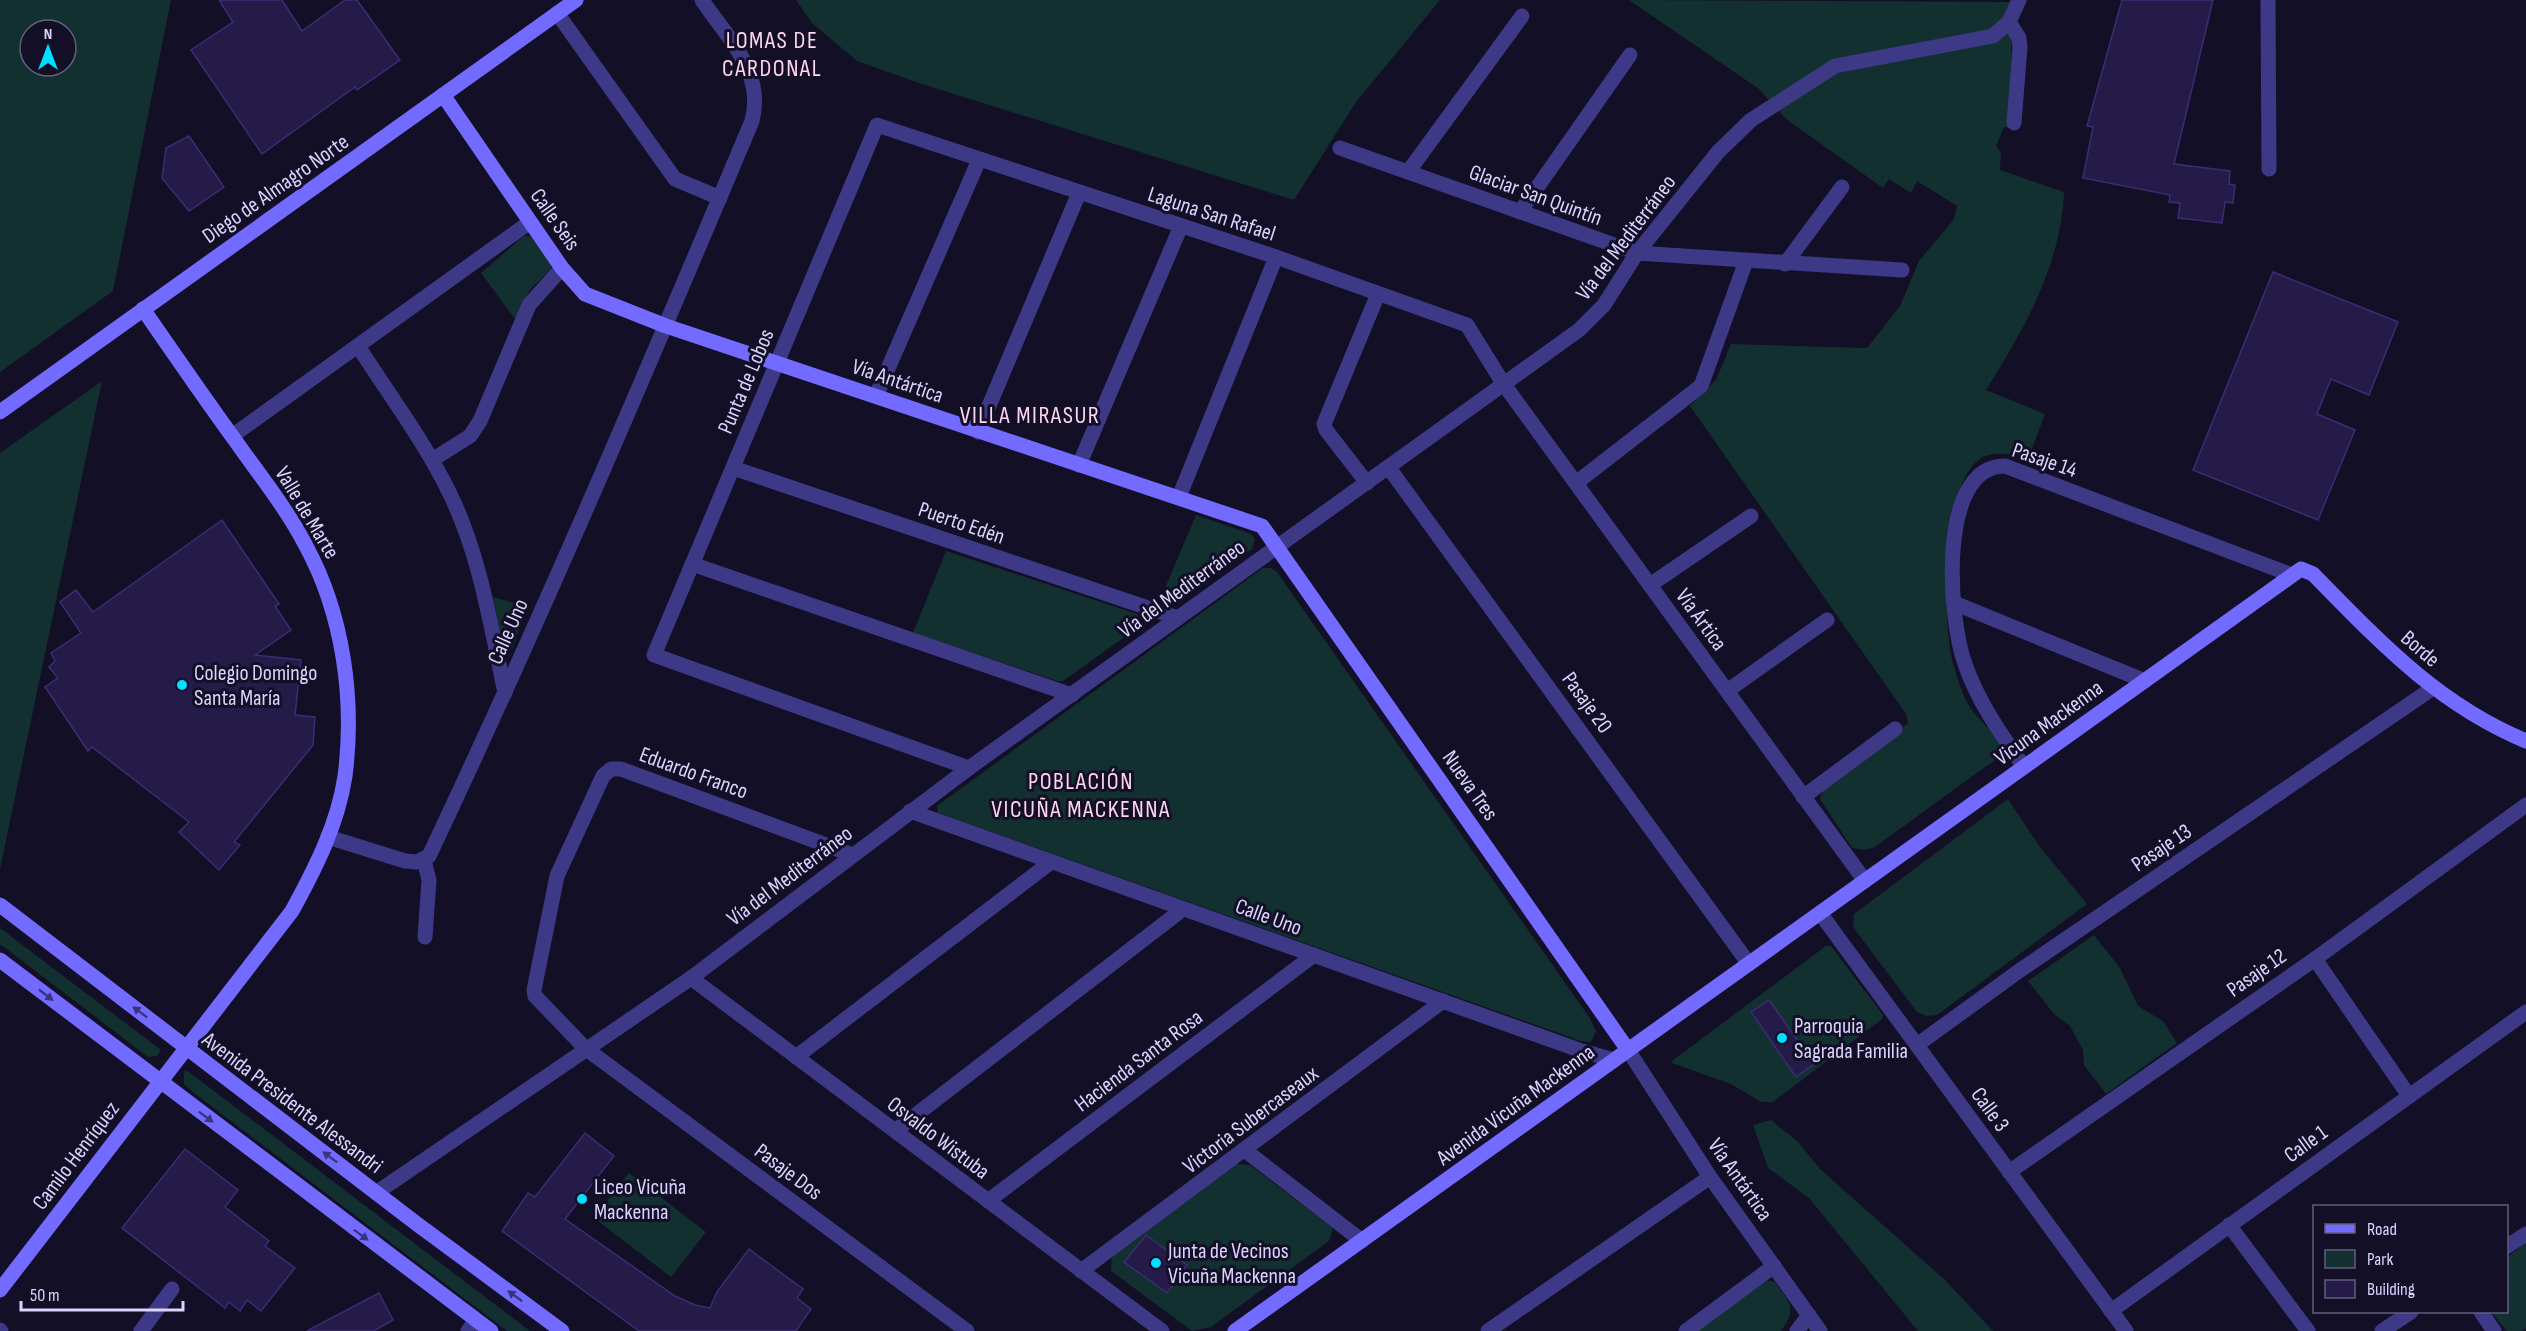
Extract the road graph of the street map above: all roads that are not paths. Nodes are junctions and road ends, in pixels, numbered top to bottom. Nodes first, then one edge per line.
1 (576, 0) edge
2 (702, 0) edge
3 (2019, 0) edge
4 (2268, 0) edge
5 (557, 13) junction
6 (1522, 16) dead end
7 (2009, 22) junction
8 (1630, 55) dead end
9 (443, 95) junction
10 (2014, 123) dead end
11 (877, 125) joint
12 (1340, 148) dead end
13 (979, 160) junction
14 (2269, 169) dead end
15 (1408, 172) junction
16 (1842, 187) dead end
17 (1079, 193) junction
18 (720, 198) junction
19 (1520, 212) junction
20 (530, 222) junction
21 (1181, 226) junction
22 (1637, 253) junction
23 (1276, 257) junction
24 (1746, 261) junction
25 (1785, 264) junction
26 (562, 268) junction
27 (1902, 270) dead end
28 (1378, 294) junction
29 (143, 309) junction
30 (666, 326) junction
31 (358, 346) junction
32 (777, 362) junction
33 (1503, 383) junction
34 (876, 396) junction
35 (0, 412) edge
36 (978, 432) junction
37 (232, 436) junction
38 (432, 460) junction
39 (1079, 465) junction
40 (733, 468) junction
41 (1389, 468) junction
42 (1367, 483) junction
43 (1576, 483) junction
44 (1179, 497) junction
45 (1751, 516) dead end
46 (1278, 545) junction
47 (692, 564) junction
48 (2297, 572) junction
49 (1650, 585) junction
50 (1954, 603) junction
51 (1178, 618) junction
52 (1827, 621) dead end
53 (2145, 681) junction
54 (2433, 688) junction
55 (1727, 691) junction
56 (505, 693) junction
57 (1072, 695) junction
58 (1895, 729) dead end
59 (2526, 741) edge
60 (2024, 767) junction
61 (969, 768) junction
62 (1803, 796) junction
63 (2526, 805) edge
64 (910, 811) junction
65 (328, 837) junction
66 (854, 855) junction
67 (424, 860) junction
68 (1051, 862) junction
69 (1865, 881) junction
70 (0, 904) edge
71 (1183, 909) junction
72 (1820, 913) junction
73 (425, 937) dead end
74 (1314, 956) junction
75 (2315, 959) junction
76 (0, 960) edge
77 (1749, 964) junction
78 (691, 978) junction
79 (1443, 1001) junction
80 (2526, 1012) edge
81 (1917, 1046) junction
82 (186, 1048) junction
83 (585, 1048) junction
84 (1628, 1050) junction
85 (796, 1057) junction
86 (1614, 1060) junction
87 (159, 1082) junction
88 (2409, 1096) junction
89 (895, 1131) junction
90 (1246, 1150) junction
91 (2009, 1172) junction
92 (1710, 1178) junction
93 (376, 1193) junction
94 (988, 1201) junction
95 (2229, 1225) junction
96 (2526, 1234) edge
97 (1362, 1240) junction
98 (2508, 1246) edge
99 (1774, 1266) junction
100 (1081, 1271) junction
101 (172, 1289) dead end
102 (0, 1290) edge
103 (2111, 1311) junction
104 (2407, 1313) edge
105 (2482, 1313) edge
106 (1809, 1315) junction
107 (472, 1325) edge
108 (141, 1331) edge
109 (491, 1331) edge
110 (562, 1331) edge
111 (967, 1331) edge
112 (1161, 1331) edge
113 (1235, 1331) edge
114 (1488, 1331) edge
115 (1686, 1331) edge
116 (1797, 1331) edge
117 (1820, 1331) edge
118 (2126, 1331) edge
119 (2308, 1331) edge
120 (2382, 1331) edge
121 (2494, 1331) edge

1 - 5 street, Diego de Almagro Norte
2 - 18 street, Calle Uno
3 - 7 street
4 - 14 street
5 - 9 street, Diego de Almagro Norte
5 - 18 street
6 - 15 street
7 - 10 street
7 - 22 street, Vía del Mediterráneo
8 - 19 street
9 - 20 street, Calle Seis
9 - 29 street, Diego de Almagro Norte
11 - 13 street, Laguna San Rafael
11 - 32 street, Punta de Lobos
12 - 15 street, Glaciar San Quintín
13 - 17 street, Laguna San Rafael
13 - 34 street
15 - 19 street, Glaciar San Quintín
16 - 25 street
17 - 21 street, Laguna San Rafael
17 - 36 street
18 - 30 street, Calle Uno
19 - 22 street, Glaciar San Quintín
20 - 26 street, Calle Seis
20 - 31 street
21 - 23 street, Laguna San Rafael
21 - 39 street
22 - 24 street, Glaciar San Quintín
22 - 33 street, Vía del Mediterráneo
23 - 28 street, Laguna San Rafael
23 - 44 street
24 - 25 street, Glaciar San Quintín
24 - 43 street
25 - 27 street, Glaciar San Quintín
26 - 30 street, Calle Seis
26 - 38 street
28 - 33 street, Laguna San Rafael
28 - 42 street
29 - 35 street, Diego de Almagro Norte
29 - 37 street, Valle de Marte
30 - 32 street, Vía Antártica
30 - 56 street, Calle Uno
31 - 37 street
31 - 38 street
32 - 34 street, Vía Antártica
32 - 40 street, Punta de Lobos
33 - 41 street, Vía del Mediterráneo
33 - 43 street, Vía Ártica
34 - 36 street, Vía Antártica
36 - 39 street, Vía Antártica
37 - 65 street, Valle de Marte
38 - 56 street
39 - 44 street, Vía Antártica
40 - 47 street, Punta de Lobos
40 - 51 street, Puerto Edén
41 - 42 street, Vía del Mediterráneo
41 - 77 street, Pasaje 20
42 - 46 street, Vía del Mediterráneo
43 - 49 street, Vía Ártica
44 - 46 street, Vía Antártica
45 - 49 street
46 - 51 street, Vía del Mediterráneo
46 - 84 street, Nueva Tres
47 - 57 street
47 - 61 street, Punta de Lobos
48 - 50 street, Pasaje 14
48 - 53 street, Vicuna Mackenna
48 - 54 street, Borde
49 - 55 street, Vía Ártica
50 - 53 street
50 - 60 street, Pasaje 14
51 - 57 street, Vía del Mediterráneo
52 - 55 street
53 - 60 street, Vicuna Mackenna
54 - 59 street, Borde
54 - 81 street, Pasaje 13
55 - 62 street, Vía Ártica
56 - 67 street, Calle Uno
57 - 61 street, Vía del Mediterráneo
58 - 62 street
60 - 69 street, Vicuna Mackenna
61 - 64 street, Vía del Mediterráneo
62 - 69 street, Vía Ártica
63 - 75 street, Pasaje 12
64 - 66 street, Vía del Mediterráneo
64 - 68 street, Calle Uno
65 - 67 street
65 - 82 street, Valle de Marte
66 - 78 street, Vía del Mediterráneo
66 - 83 street, Eduardo Franco
67 - 73 street
68 - 71 street, Calle Uno
68 - 85 street
69 - 72 street, Vicuna Mackenna
82 -> 70 street, Avenida Presidente Alessandri
71 - 74 street, Calle Uno
71 - 89 street
72 - 77 street, Avenida Vicuña Mackenna
72 - 81 street, Calle 3
74 - 79 street, Calle Uno
74 - 94 street, Hacienda Santa Rosa
75 - 88 street
75 - 91 street, Pasaje 12
76 -> 87 street
77 - 84 street, Avenida Vicuña Mackenna
78 - 83 street, Vía del Mediterráneo
78 - 85 street, Osvaldo Wistuba
79 - 86 street, Calle Uno
79 - 90 street, Victoria Subercaseaux
80 - 88 street, Calle 1
81 - 91 street, Calle 3
82 - 87 street, Camilo Henríquez
93 -> 82 street, Avenida Presidente Alessandri
83 - 93 street, Vía del Mediterráneo
83 - 111 street, Pasaje Dos
84 - 86 street, Avenida Vicuña Mackenna
84 - 92 street, Vía Antártica
85 - 89 street, Osvaldo Wistuba
86 - 97 street, Avenida Vicuña Mackenna
87 - 102 street, Camilo Henríquez
87 -> 107 street
88 - 95 street, Calle 1
89 - 94 street, Osvaldo Wistuba
90 - 97 street
90 - 100 street, Victoria Subercaseaux
91 - 103 street, Calle 3
92 - 99 street, Vía Antártica
92 - 114 street
110 -> 93 street, Avenida Presidente Alessandri
94 - 100 street, Osvaldo Wistuba
95 - 103 street, Calle 1
95 - 119 street
96 - 98 street
97 - 113 street, Avenida Vicuña Mackenna
99 - 106 street, Vía Antártica
99 - 115 street
100 - 112 street, Osvaldo Wistuba
101 - 108 street
103 - 118 street, Calle 3
104 - 120 street
105 - 121 street
106 - 116 street
106 - 117 street, Vía Antártica
107 - 109 street

